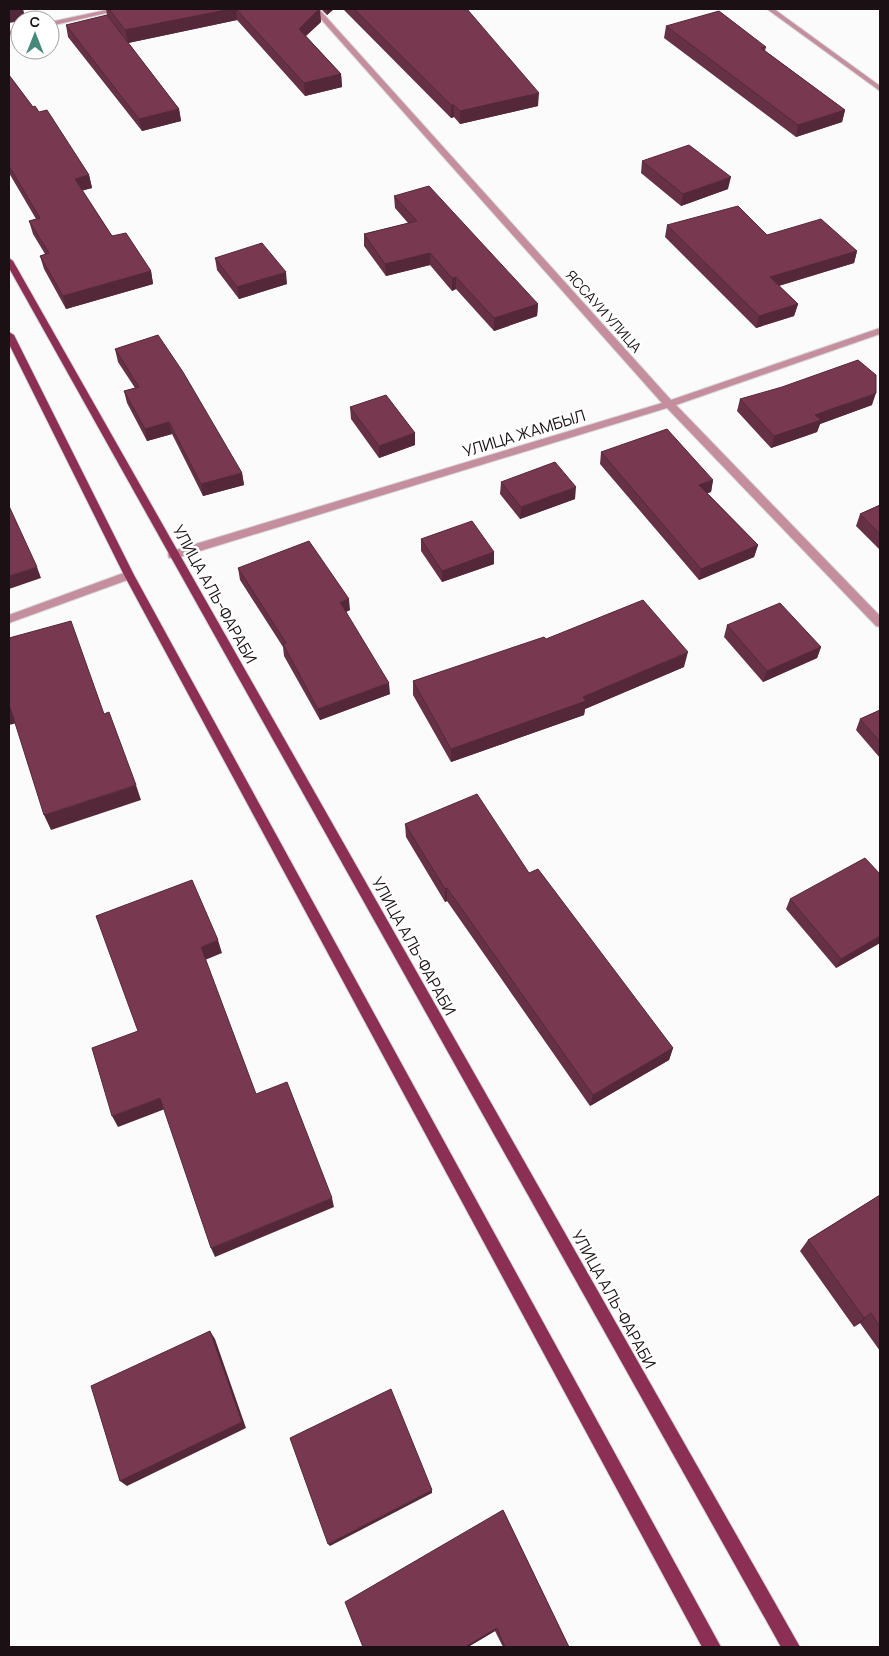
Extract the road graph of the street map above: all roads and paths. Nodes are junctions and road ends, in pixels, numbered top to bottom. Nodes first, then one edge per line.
1 (120, 9) edge
2 (315, 9) edge
3 (770, 9) edge
4 (60, 22) edge
5 (880, 89) edge
6 (9, 261) edge
7 (880, 331) edge
8 (9, 335) edge
9 (669, 404) junction
10 (173, 556) junction
11 (129, 574) junction
12 (9, 619) edge
13 (880, 623) edge
14 (712, 1647) edge
15 (791, 1647) edge

1 - 4 street
2 - 9 street, ЯССАУИ УЛИЦА
3 - 5 street
6 - 10 main road, УЛИЦА АЛЬ-ФАРАБИ
7 - 9 street, УЛИЦА ЖАМБЫЛ
8 - 11 main road
9 - 10 street, УЛИЦА ЖАМБЫЛ
9 - 13 street, ЯССАУИ УЛИЦА
10 - 15 main road, УЛИЦА АЛЬ-ФАРАБИ
11 - 12 street
11 - 14 main road

